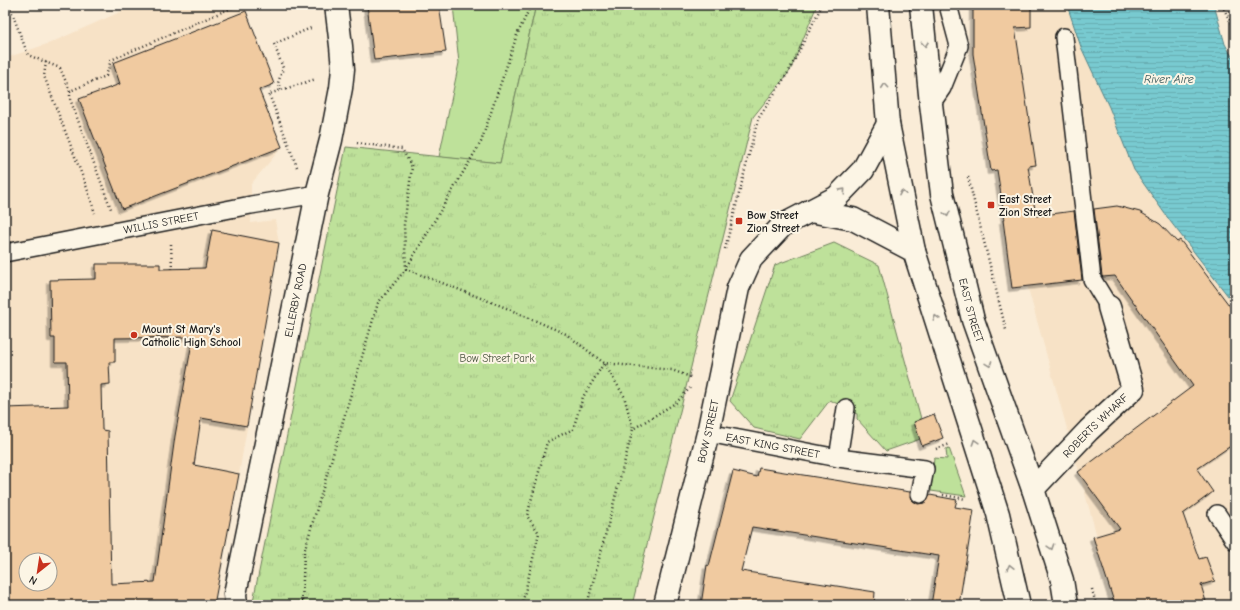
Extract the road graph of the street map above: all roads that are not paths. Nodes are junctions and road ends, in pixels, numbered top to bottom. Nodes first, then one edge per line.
1 (336, 5) edge
2 (878, 5) edge
3 (921, 5) edge
4 (948, 5) edge
5 (1064, 37) dead end
6 (931, 104) junction
7 (888, 124) junction
8 (317, 194) junction
9 (810, 212) junction
10 (914, 250) junction
11 (5, 254) edge
12 (1109, 307) joint
13 (846, 408) dead end
14 (708, 433) junction
15 (838, 458) junction
16 (1033, 489) junction
17 (921, 493) road end
18 (1217, 514) dead end
19 (1235, 540) edge
20 (235, 600) edge
21 (665, 605) edge
22 (1020, 605) edge
23 (1066, 605) edge

1 - 8 main road, ELLERBY ROAD
7 -> 2 main road
3 -> 6 main road, EAST STREET
4 - 6 lane
5 - 12 lane
6 -> 16 main road, EAST STREET
9 -> 7 main road, BOW STREET
10 -> 7 main road
8 - 11 lane, WILLIS STREET
8 - 20 main road, ELLERBY ROAD
9 - 10 main road
9 - 14 main road, BOW STREET
22 -> 10 main road
12 - 16 main road, ROBERTS WHARF
13 - 15 lane
14 - 15 lane, EAST KING STREET
14 - 21 main road, BOW STREET
15 - 17 lane, EAST KING STREET
16 -> 23 main road, EAST STREET
18 - 19 lane

